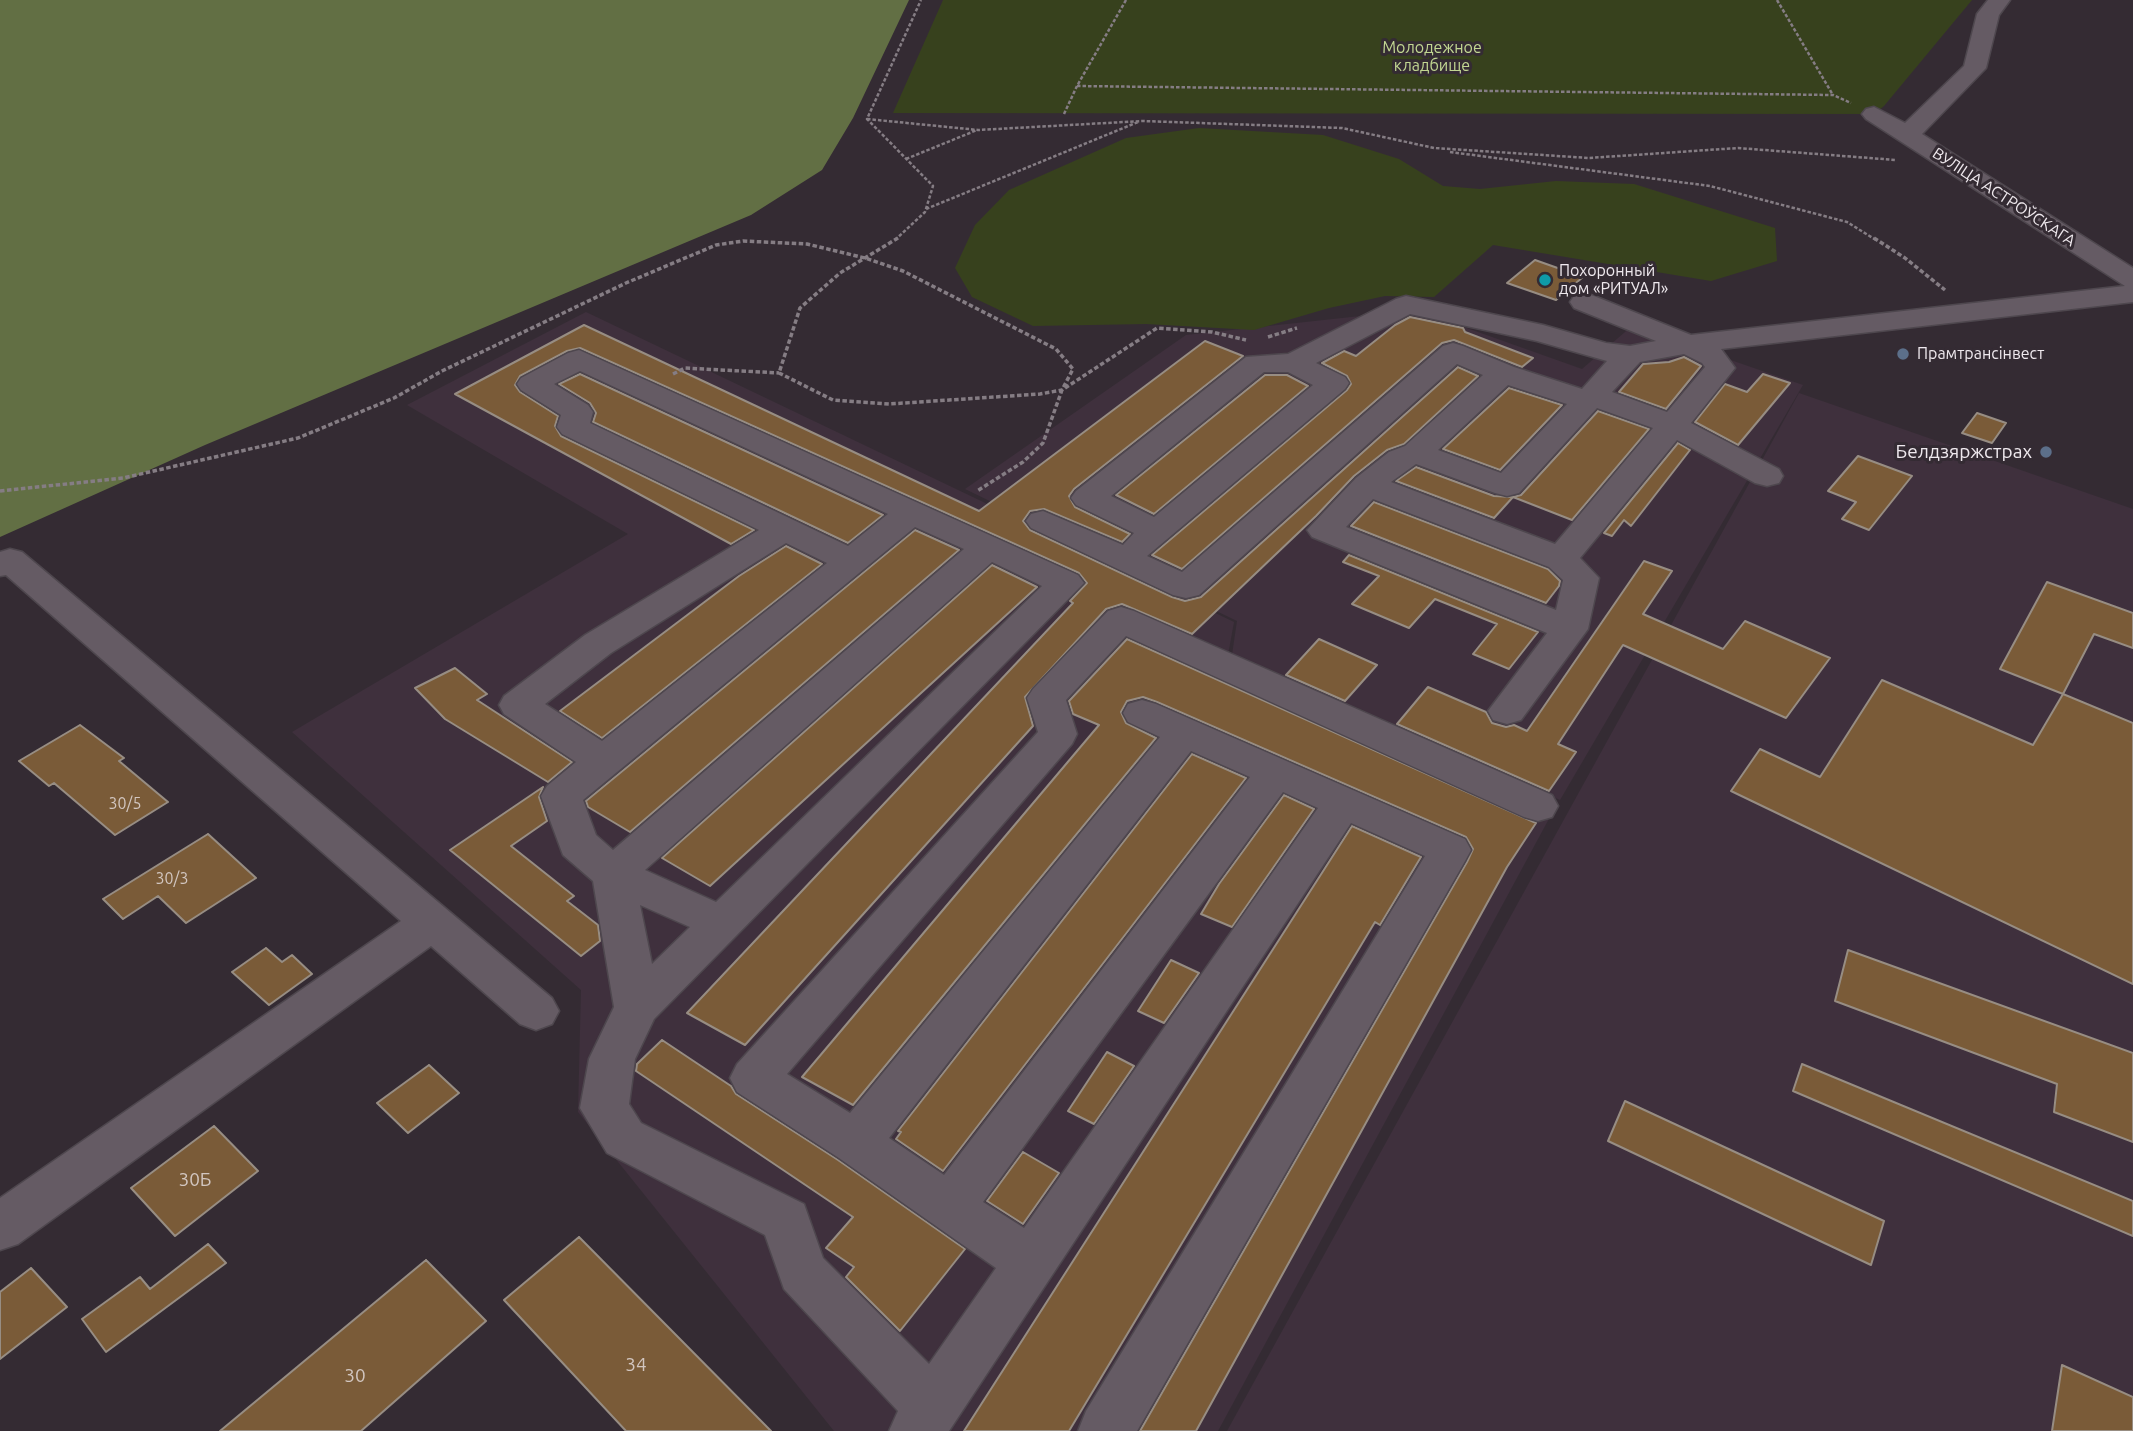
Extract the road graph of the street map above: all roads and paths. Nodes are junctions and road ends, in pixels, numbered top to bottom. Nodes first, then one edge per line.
1 (921, 0) edge
2 (1126, 0) edge
3 (1777, 0) edge
4 (1999, 0) edge
5 (1077, 86) junction
6 (1064, 114) dead end
7 (1874, 114) dead end
8 (867, 118) junction
9 (1143, 121) junction
10 (978, 130) junction
11 (1907, 135) junction
12 (1434, 148) junction
13 (906, 159) junction
14 (1903, 162) dead end
15 (926, 210) junction
16 (2133, 280) edge
17 (2133, 293) edge
18 (1584, 302) dead end
19 (1973, 312) junction
20 (1306, 326) dead end
21 (1266, 337) dead end
22 (1253, 341) dead end
23 (1688, 344) junction
24 (1630, 355) junction
25 (1293, 363) junction
26 (779, 373) junction
27 (1503, 373) junction
28 (645, 390) junction
29 (1591, 399) junction
30 (1670, 424) junction
31 (1416, 453) junction
32 (1767, 476) dead end
33 (1368, 485) junction
34 (912, 512) junction
35 (1043, 522) dead end
36 (785, 529) junction
37 (1157, 531) junction
38 (988, 547) junction
39 (1560, 559) junction
40 (1124, 560) junction
41 (850, 561) junction
42 (0, 565) edge
43 (1570, 629) junction
44 (1507, 711) dead end
45 (1142, 713) dead end
46 (1185, 732) junction
47 (603, 761) junction
48 (1276, 772) junction
49 (1344, 802) junction
50 (1538, 806) dead end
51 (613, 874) junction
52 (432, 922) junction
53 (722, 923) junction
54 (637, 1007) junction
55 (536, 1011) dead end
56 (856, 1143) junction
57 (949, 1208) junction
58 (0, 1227) edge
59 (1030, 1262) junction
60 (924, 1419) edge
61 (1106, 1431) edge

1 - 8 path
2 - 5 path
3 - 5 path
4 - 11 street
5 - 6 path
7 - 11 street, ВУЛІЦА АСТРОЎСКАГА
8 - 10 path
8 - 13 path
9 - 10 path
9 - 12 path
9 - 15 path
10 - 13 path
11 - 16 street, ВУЛІЦА АСТРОЎСКАГА
12 - 14 path
12 - 19 path
13 - 15 path
15 - 26 path
17 - 19 street
18 - 23 street
19 - 23 street
20 - 21 path
22 - 26 path
23 - 24 street
23 - 30 street
24 - 25 street
24 - 29 street
25 - 37 street
25 - 37 street
26 - 28 path
27 - 29 street
27 - 31 street
27 - 40 street
28 - 34 street
28 - 36 street
29 - 30 street
29 - 31 street
30 - 32 street
30 - 39 street
31 - 33 street
33 - 39 street
33 - 43 street
34 - 38 street
34 - 41 street
35 - 40 street
36 - 41 street
36 - 47 street
37 - 40 street
38 - 51 street
38 - 53 street
39 - 43 street
41 - 47 street
42 - 52 street
43 - 44 street
45 - 46 street
46 - 48 street
46 - 56 street
47 - 51 street
48 - 49 street
48 - 57 street
49 - 59 street
49 - 61 street
50 - 56 street
51 - 53 street
51 - 54 street
52 - 55 street
52 - 58 street
53 - 54 street
54 - 60 street
56 - 57 street
57 - 59 street
59 - 60 street

